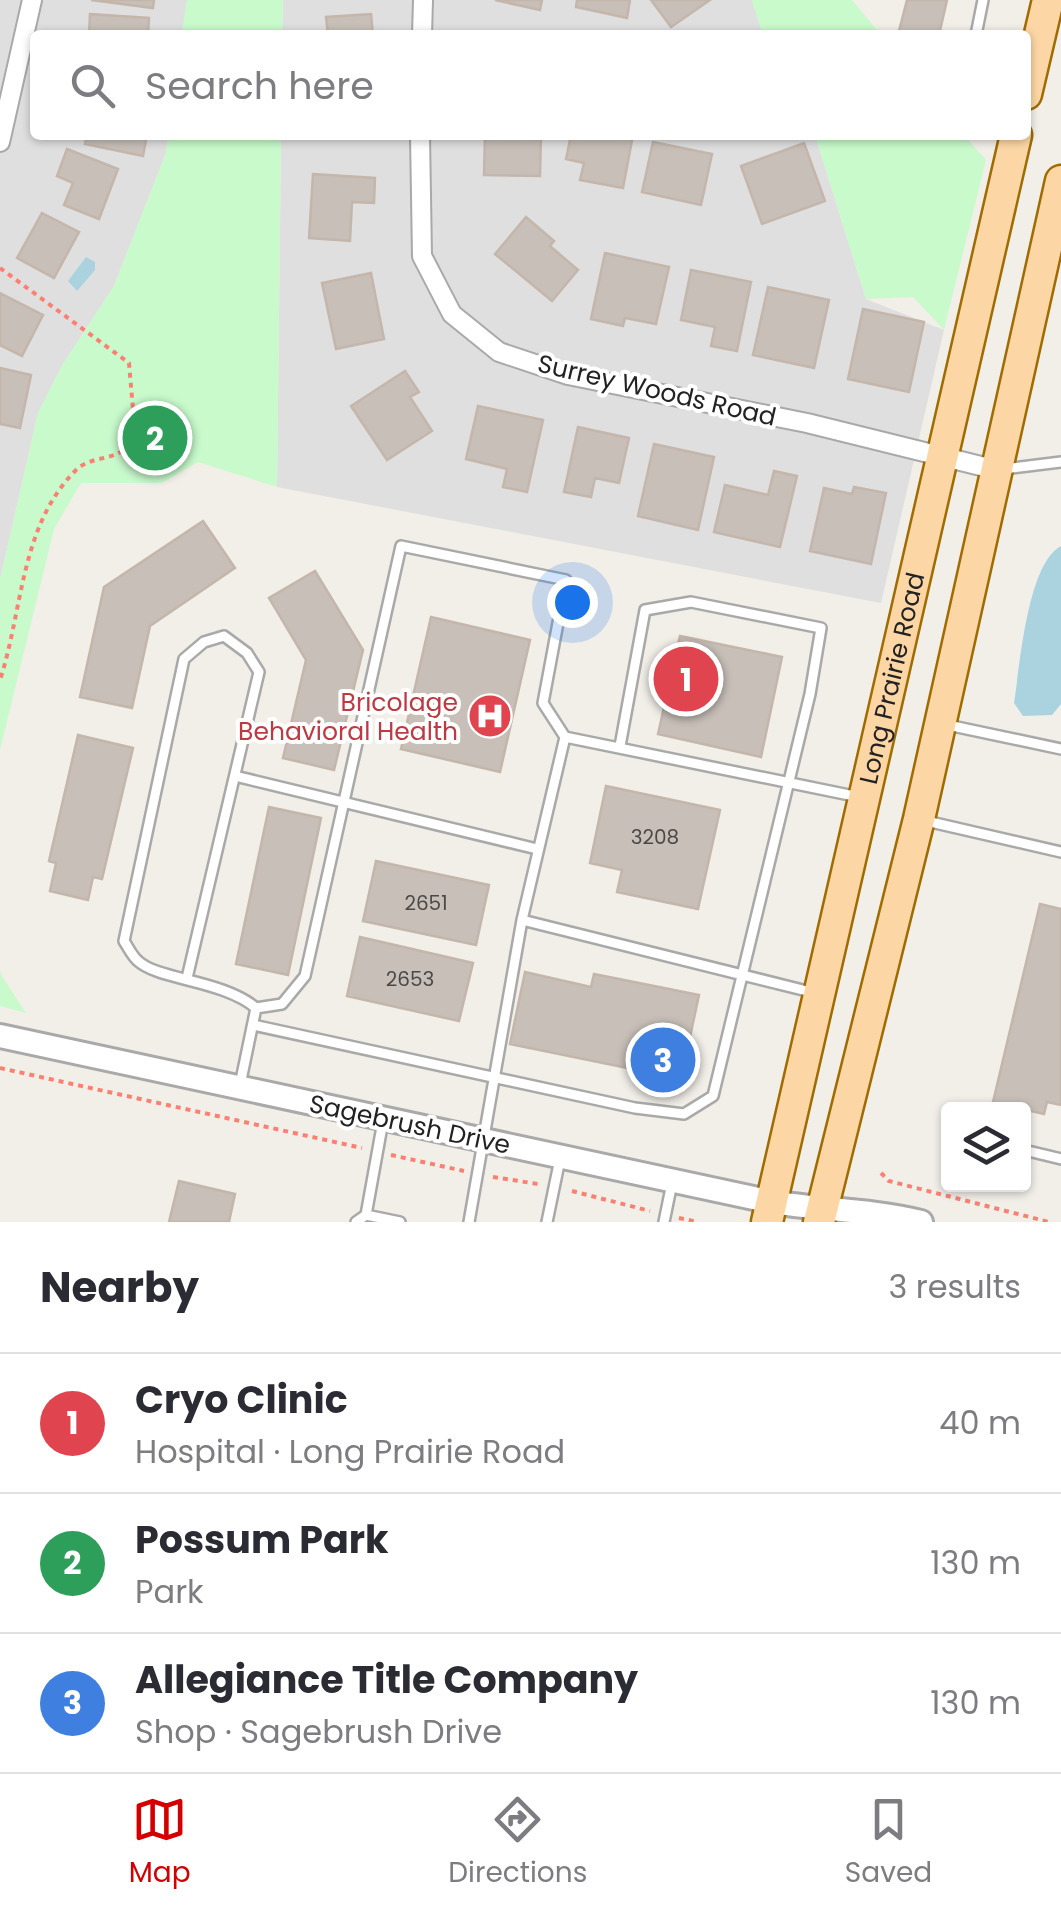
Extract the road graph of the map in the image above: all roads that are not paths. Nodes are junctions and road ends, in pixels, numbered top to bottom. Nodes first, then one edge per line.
1 (32, 0) edge
2 (423, 0) edge
3 (983, 0) edge
4 (1048, 0) edge
5 (422, 30) edge
6 (977, 30) edge
7 (1031, 73) edge
8 (420, 140) edge
9 (1015, 140) edge
10 (0, 142) edge
11 (1061, 180) edge
12 (940, 456) junction
13 (1061, 462) edge
14 (996, 470) junction
15 (940, 724) junction
16 (565, 737) junction
17 (620, 746) junction
18 (1061, 749) edge
19 (235, 776) junction
20 (789, 782) junction
21 (862, 798) junction
22 (344, 802) junction
23 (919, 819) junction
24 (537, 848) junction
25 (1061, 852) edge
26 (522, 920) junction
27 (742, 973) junction
28 (187, 978) junction
29 (817, 994) junction
30 (256, 1008) junction
31 (253, 1025) junction
32 (0, 1036) edge
33 (496, 1076) junction
34 (240, 1088) junction
35 (384, 1118) junction
36 (484, 1140) junction
37 (1031, 1152) edge
38 (560, 1156) junction
39 (1061, 1160) edge
40 (673, 1181) junction
41 (769, 1212) edge
42 (366, 1215) junction
43 (827, 1218) edge
44 (664, 1219) edge
45 (356, 1222) edge
46 (400, 1222) edge
47 (470, 1222) edge
48 (546, 1222) edge
49 (921, 1222) edge

1 - 10 street
2 - 5 street
3 - 6 lane
4 - 7 main road
8 - 12 street, Surrey Woods Road
9 - 12 main road, Long Prairie Road
11 - 14 main road
12 - 14 street, Surrey Woods Road
12 - 21 main road, Long Prairie Road
13 - 14 lane
14 - 15 main road
15 - 18 lane
15 - 23 main road
16 - 17 lane
16 - 22 lane
16 - 24 lane
17 - 20 lane
17 - 20 lane
19 - 22 lane
19 - 28 lane
19 - 28 lane
20 - 21 lane
20 - 27 lane
21 - 29 main road, Long Prairie Road
22 - 24 lane
22 - 30 lane
23 - 25 lane
23 - 43 main road
24 - 26 lane
26 - 27 lane
26 - 33 lane
27 - 29 lane
27 - 33 lane
28 - 30 lane
29 - 41 main road, Long Prairie Road
30 - 31 lane
31 - 33 lane
31 - 34 lane
32 - 34 street, Sagebrush Drive
33 - 36 lane
34 - 35 street, Sagebrush Drive
35 - 36 street, Sagebrush Drive
35 - 42 lane
36 - 38 street, Sagebrush Drive
36 - 47 lane
37 - 39 lane
38 - 40 street, Sagebrush Drive
38 - 48 lane
40 - 41 street, Sagebrush Drive
40 - 44 lane
41 - 43 street, Sagebrush Drive
42 - 45 lane
42 - 46 lane
43 - 49 street, Sagebrush Drive

